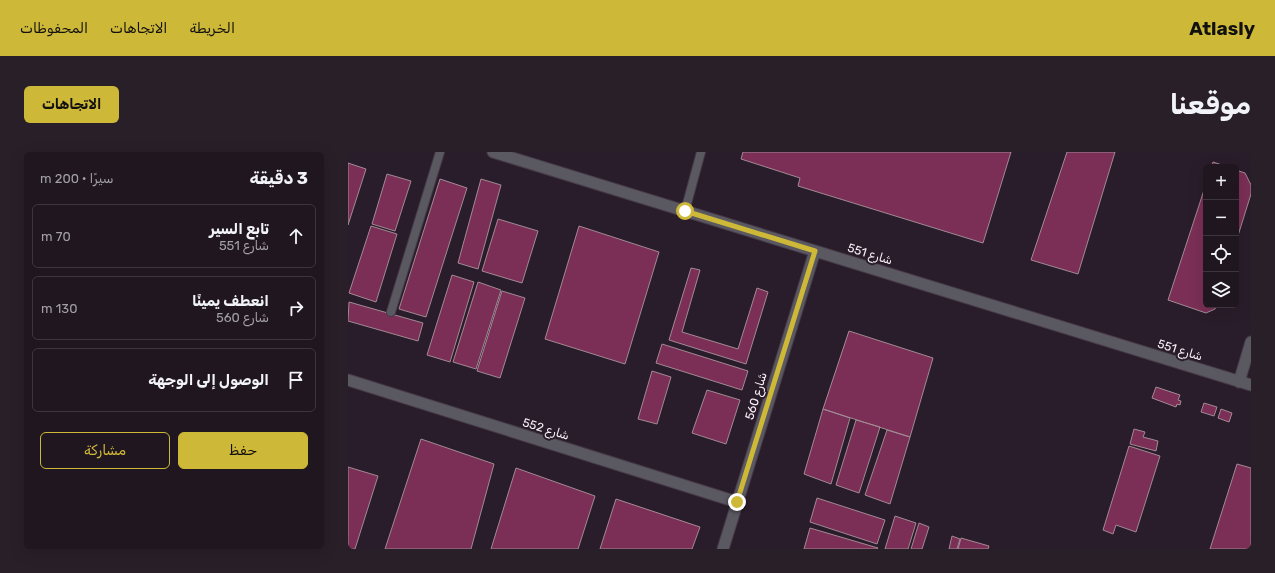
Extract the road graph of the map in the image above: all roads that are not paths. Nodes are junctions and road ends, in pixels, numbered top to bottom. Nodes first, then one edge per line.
1 (440, 152) edge
2 (493, 152) edge
3 (701, 152) edge
4 (685, 211) junction
5 (815, 251) junction
6 (392, 312) dead end
7 (1251, 342) edge
8 (348, 380) edge
9 (1239, 382) junction
10 (1251, 385) edge
11 (737, 502) junction
12 (723, 549) edge

1 - 6 lane
2 - 4 street, شارع 551
3 - 4 lane
4 - 5 street, شارع 551
5 - 9 street, شارع 551
5 - 11 street, شارع 560
7 - 9 street
8 - 11 street, شارع 552
9 - 10 street, شارع 551
11 - 12 street, شارع 560

